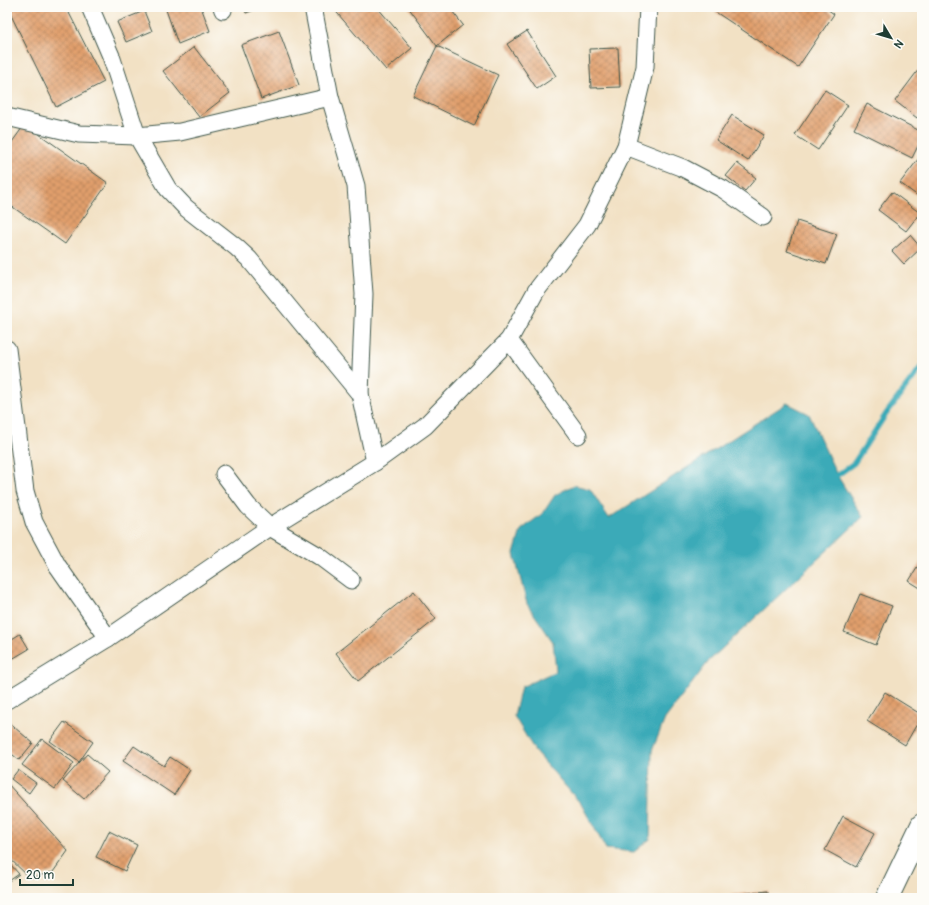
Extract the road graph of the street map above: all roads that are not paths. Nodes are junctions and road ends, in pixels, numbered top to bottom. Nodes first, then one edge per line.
1 (90, 7) edge
2 (313, 7) edge
3 (648, 7) edge
4 (330, 97) junction
5 (7, 117) edge
6 (137, 136) junction
7 (626, 146) junction
8 (763, 217) dead end
9 (509, 340) junction
10 (7, 350) edge
11 (360, 394) junction
12 (578, 435) dead end
13 (375, 462) junction
14 (224, 474) dead end
15 (270, 527) junction
16 (351, 580) dead end
17 (108, 638) junction
18 (7, 700) edge
19 (922, 825) edge
20 (887, 898) edge

1 - 6 street
2 - 4 street
3 - 7 street
4 - 6 street
4 - 11 street
5 - 6 street
6 - 11 street
7 - 8 street
7 - 9 street
9 - 12 street
9 - 13 street
10 - 17 street
11 - 13 street
13 - 15 street
14 - 15 street
15 - 16 street
15 - 17 street
17 - 18 street
19 - 20 street

